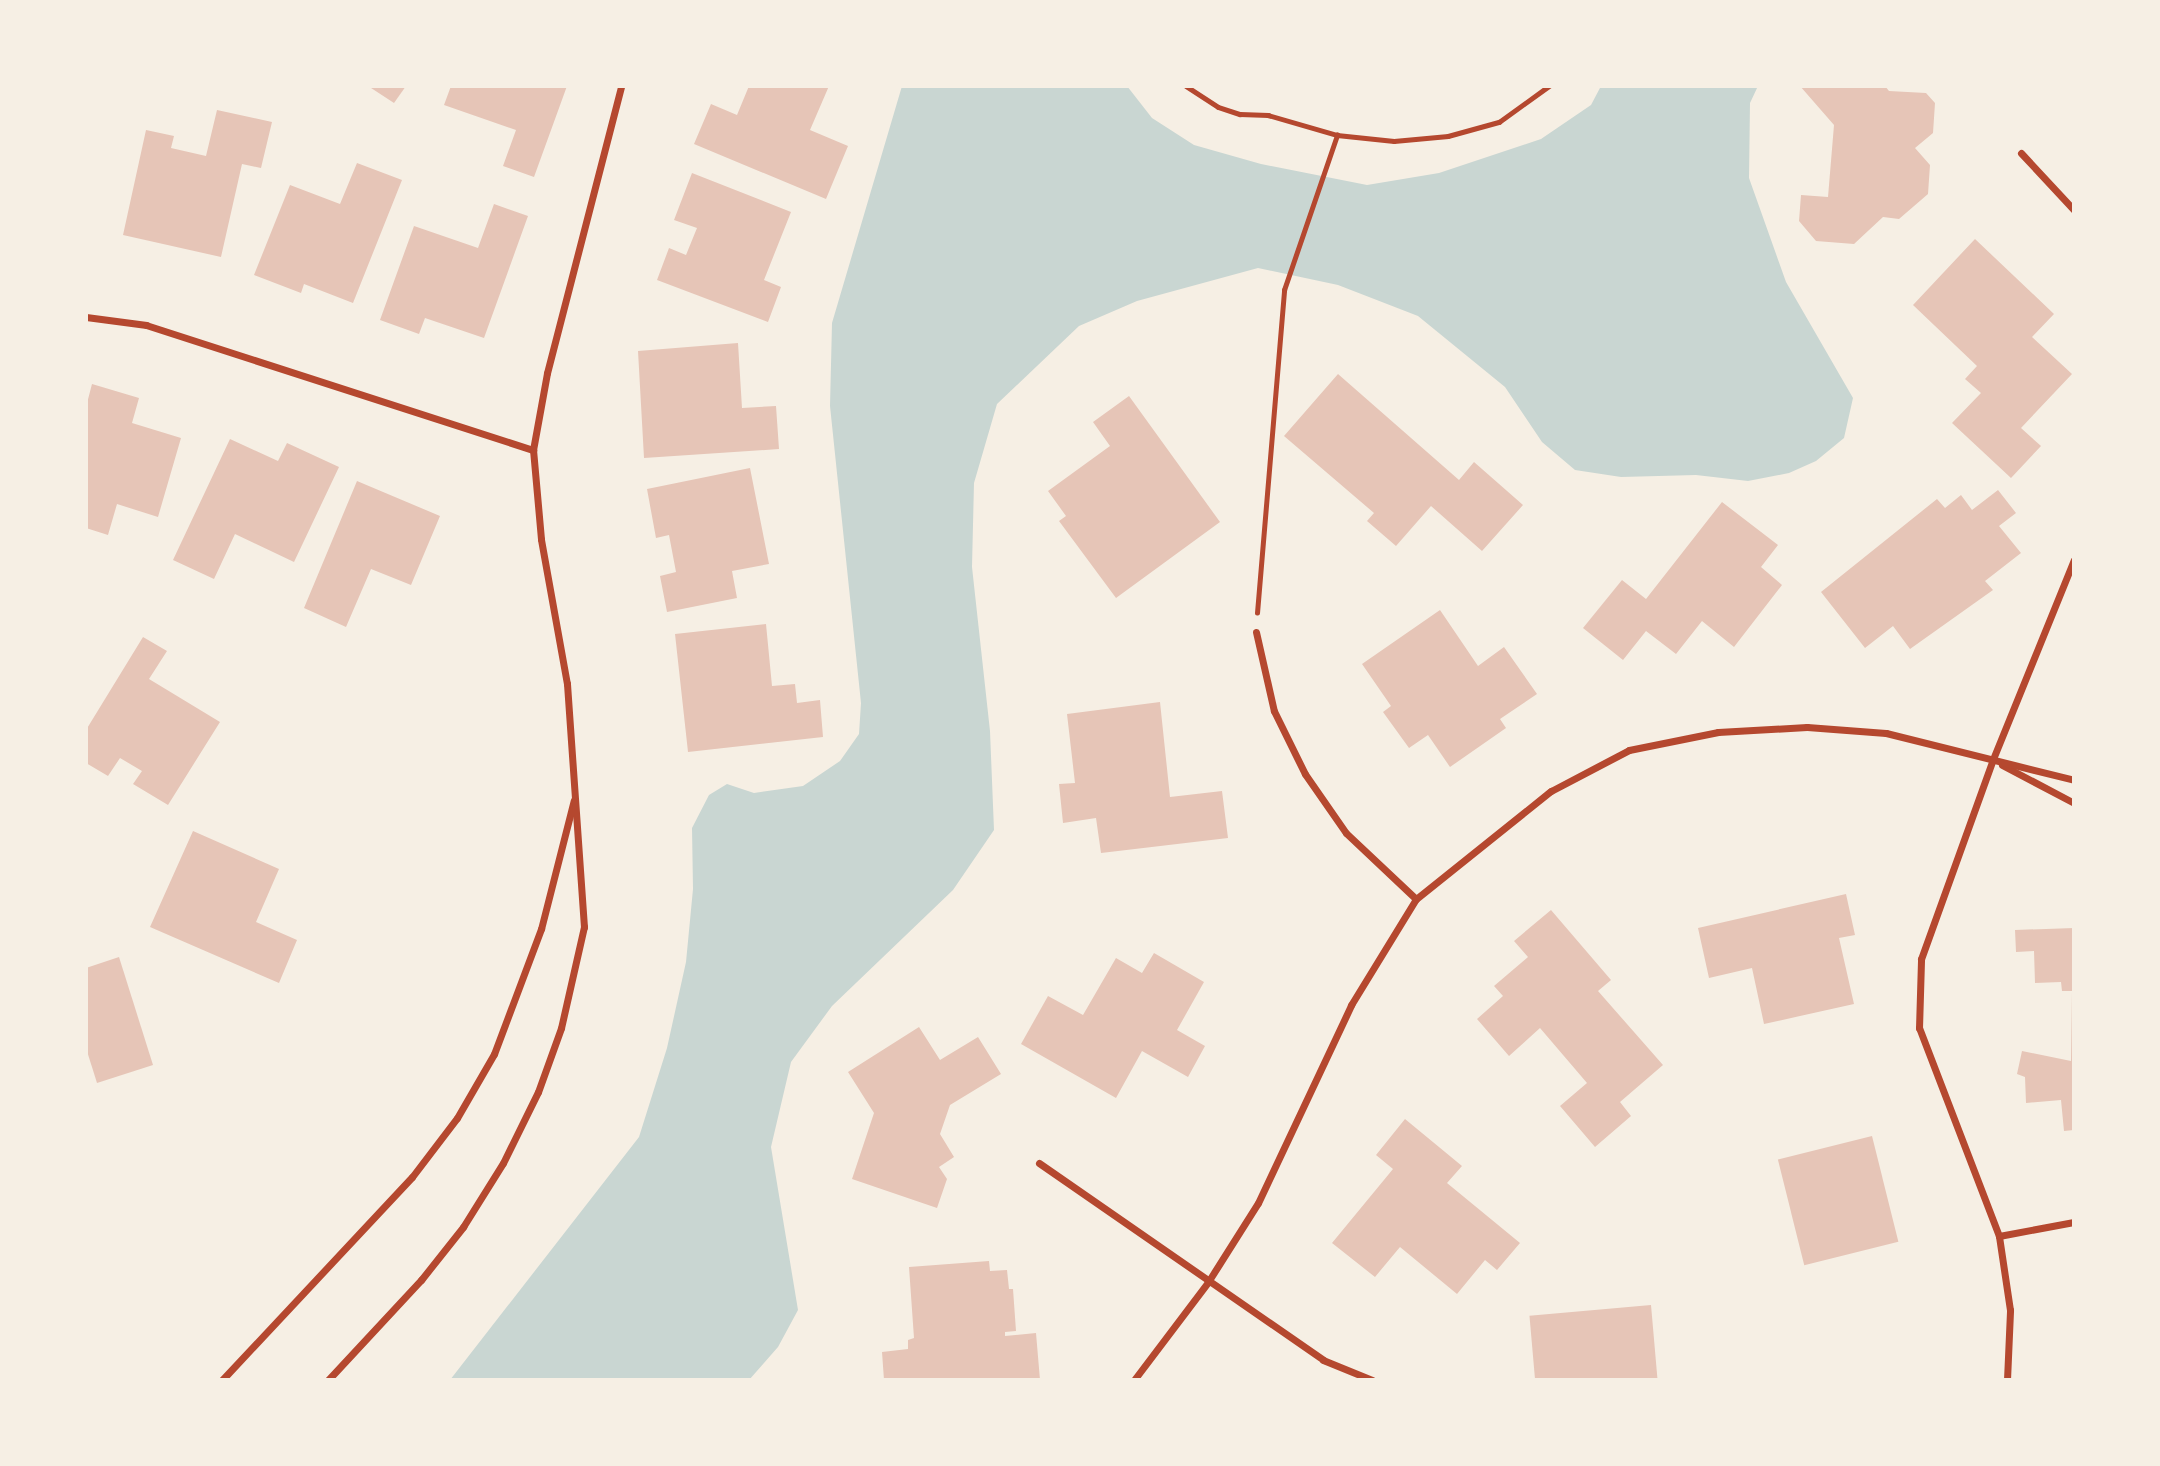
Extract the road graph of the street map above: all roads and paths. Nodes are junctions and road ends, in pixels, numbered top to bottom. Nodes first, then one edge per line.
1 (621, 86) edge
2 (1186, 86) edge
3 (1549, 86) edge
4 (1337, 135) junction
5 (2021, 153) dead end
6 (2074, 210) edge
7 (86, 317) edge
8 (533, 450) junction
9 (2074, 560) edge
10 (1256, 632) joint
11 (1993, 759) junction
12 (2074, 780) edge
13 (576, 793) junction
14 (2074, 803) edge
15 (1416, 899) junction
16 (1039, 1163) dead end
17 (2074, 1222) edge
18 (1999, 1236) junction
19 (1208, 1282) junction
20 (222, 1380) edge
21 (328, 1380) edge
22 (1134, 1380) edge
23 (1372, 1380) edge
24 (2007, 1380) edge

1 - 8 street
2 - 4 path
3 - 4 path
4 - 10 path
5 - 6 street
7 - 8 street
8 - 13 street
9 - 11 street
10 - 15 street
11 - 12 street
11 - 14 street
11 - 15 street
11 - 18 street
13 - 20 street
13 - 21 street
15 - 19 street
16 - 19 street
17 - 18 street
18 - 24 street
19 - 22 street
19 - 23 street

